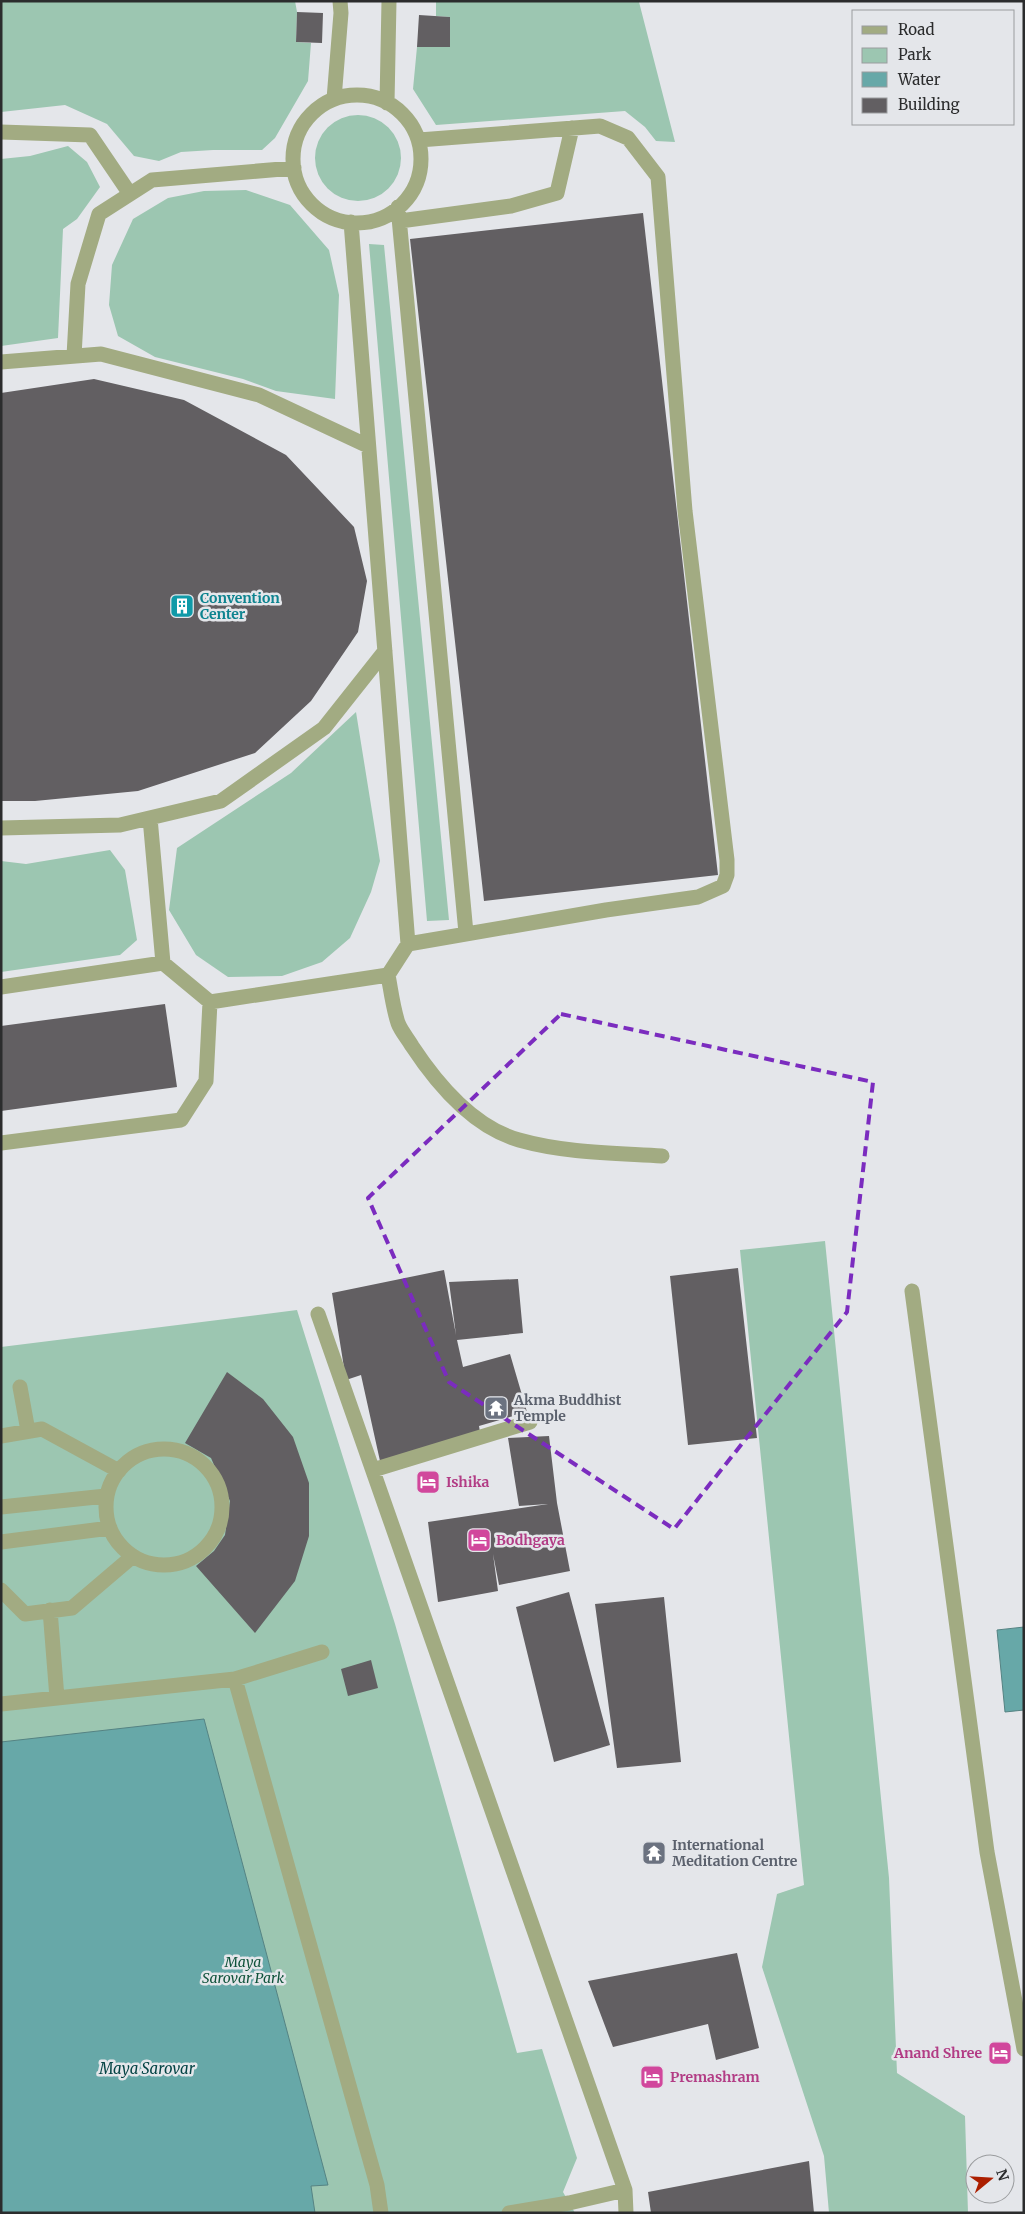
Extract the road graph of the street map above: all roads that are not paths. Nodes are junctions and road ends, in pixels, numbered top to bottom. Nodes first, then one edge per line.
1 (340, 1) edge
2 (389, 1) edge
3 (334, 99) junction
4 (387, 103) junction
5 (572, 128) junction
6 (1, 132) edge
7 (419, 140) junction
8 (294, 168) junction
9 (130, 194) junction
10 (399, 214) junction
11 (351, 222) junction
12 (74, 356) junction
13 (1, 362) edge
14 (368, 446) junction
15 (385, 651) junction
16 (150, 818) junction
17 (1, 828) edge
18 (466, 932) junction
19 (408, 944) junction
20 (163, 963) junction
21 (388, 975) junction
22 (1, 987) edge
23 (210, 1002) junction
24 (1, 1143) edge
25 (662, 1156) dead end
26 (912, 1291) dead end
27 (318, 1314) dead end
28 (20, 1387) dead end
29 (530, 1422) dead end
30 (28, 1431) junction
31 (1, 1436) edge
32 (119, 1470) junction
33 (373, 1470) junction
34 (106, 1496) junction
35 (1, 1508) edge
36 (110, 1528) junction
37 (1, 1542) edge
38 (133, 1556) junction
39 (1, 1590) edge
40 (50, 1610) junction
41 (322, 1652) dead end
42 (235, 1679) junction
43 (57, 1698) junction
44 (1, 1704) edge
45 (1024, 2049) edge
46 (625, 2190) junction
47 (381, 2213) edge
48 (509, 2213) edge
49 (626, 2213) edge

1 - 3 street
2 - 4 street
3 - 4 street
3 - 8 street
4 - 7 street
5 - 7 street
5 - 10 street
5 - 18 street
6 - 9 street
7 - 10 street
8 - 9 street
8 - 11 street
9 - 12 street
10 - 11 street
10 - 18 street
11 - 14 street
12 - 13 street
12 - 14 street
14 - 15 street
15 - 16 street
15 - 19 street
16 - 17 street
16 - 20 street
18 - 19 street
19 - 21 street
20 - 22 street
20 - 23 street
21 - 23 street
21 - 25 street
23 - 24 street
26 - 45 street
27 - 33 street
28 - 30 street
29 - 33 street
30 - 31 street
30 - 32 street
32 - 34 street
32 - 38 street
33 - 46 street
34 - 35 street
34 - 36 street
36 - 37 street
36 - 38 street
38 - 40 street
39 - 40 street
40 - 43 street
41 - 42 street
42 - 43 street
42 - 47 street
43 - 44 street
46 - 48 street
46 - 49 street

